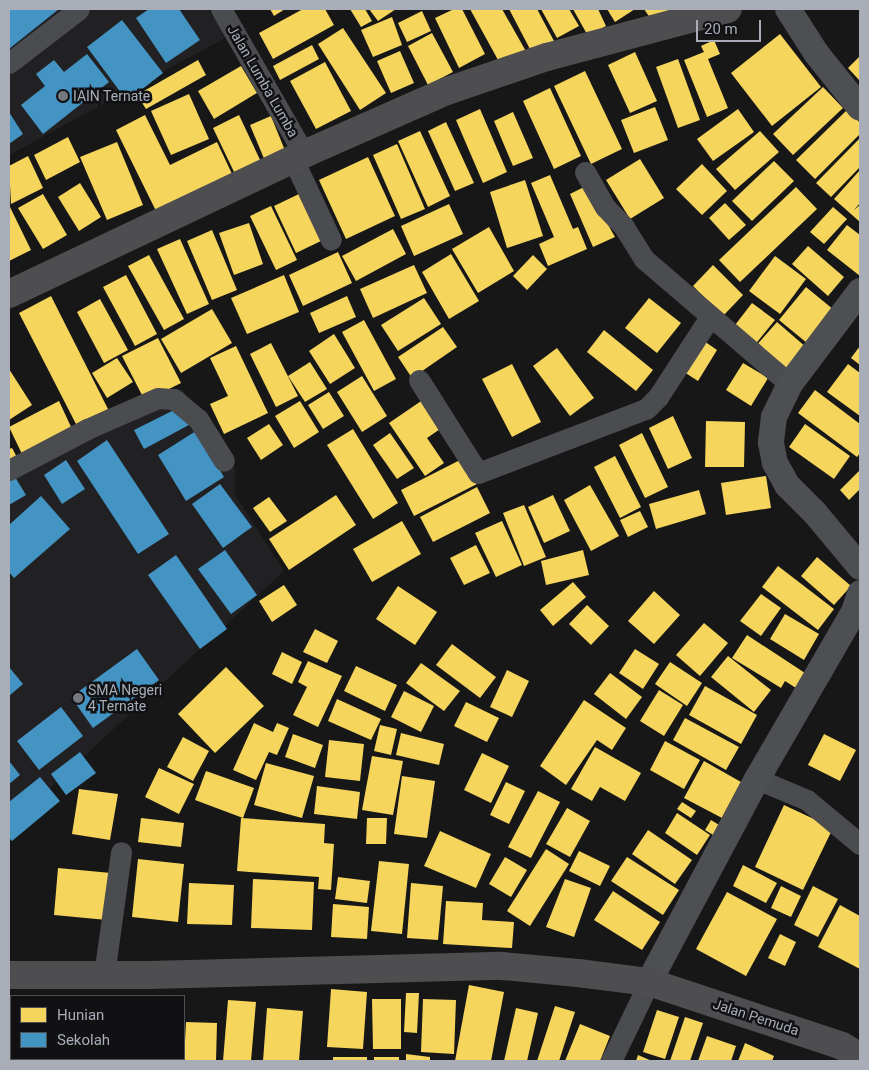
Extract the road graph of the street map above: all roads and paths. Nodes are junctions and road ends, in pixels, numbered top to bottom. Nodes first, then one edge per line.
1 (79, 9) edge
2 (221, 9) edge
3 (728, 9) edge
4 (788, 9) edge
5 (9, 63) edge
6 (860, 108) edge
7 (298, 156) junction
8 (585, 172) dead end
9 (331, 240) dead end
10 (860, 291) edge
11 (9, 294) edge
12 (710, 316) junction
13 (419, 380) dead end
14 (790, 384) junction
15 (224, 461) dead end
16 (9, 470) edge
17 (860, 567) edge
18 (860, 594) edge
19 (757, 779) junction
20 (860, 844) edge
21 (122, 852) dead end
22 (9, 975) edge
23 (104, 975) junction
24 (649, 982) junction
25 (860, 1057) edge
26 (611, 1061) edge

1 - 5 street
2 - 7 street, Jalan Lumba Lumba
3 - 7 highway
4 - 6 main road
7 - 9 street, Jalan Lumba Lumba
7 - 11 highway
8 - 12 street
10 - 14 main road
12 - 13 street
12 - 14 street
14 - 17 main road
15 - 16 street
18 - 19 main road
19 - 20 street
19 - 24 main road
21 - 23 street
22 - 23 highway, Jalan Pemuda
23 - 24 highway, Jalan Pemuda
24 - 25 highway, Jalan Pemuda
24 - 26 street

